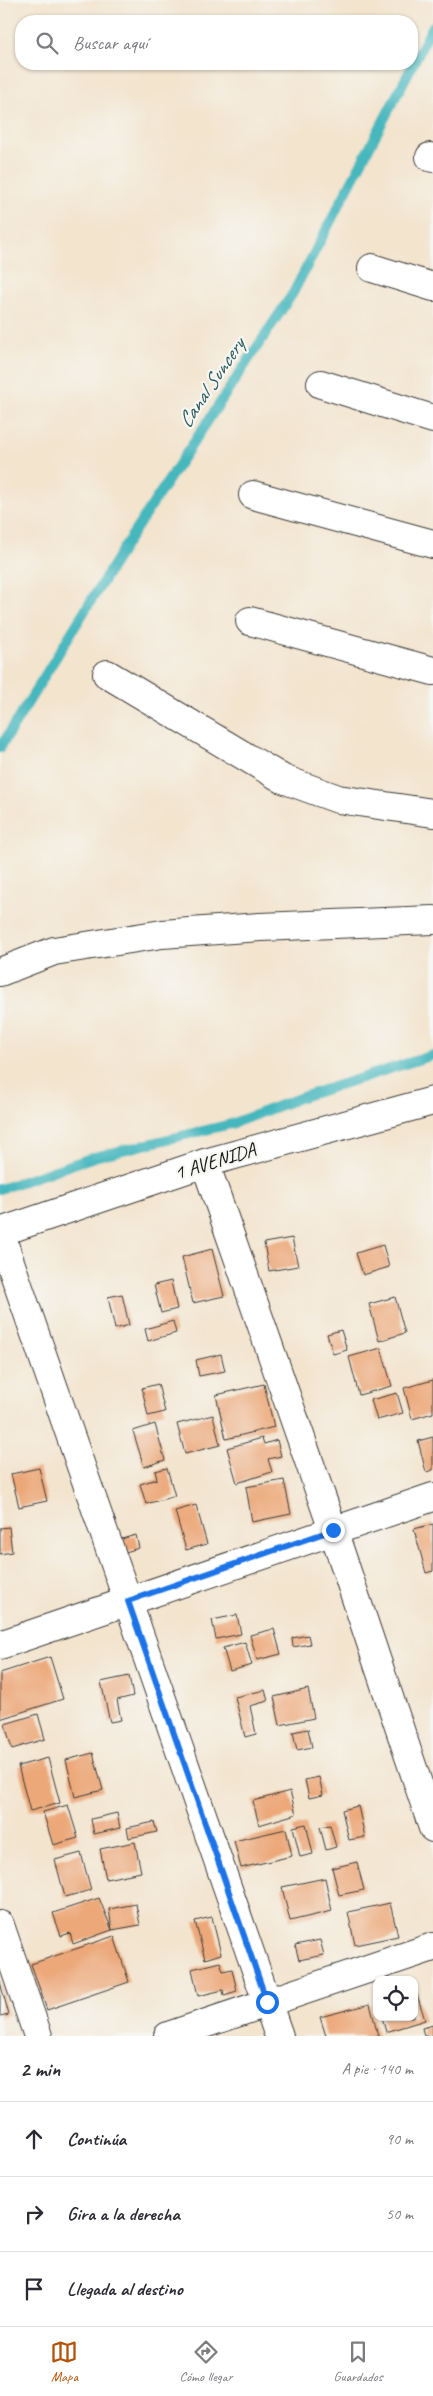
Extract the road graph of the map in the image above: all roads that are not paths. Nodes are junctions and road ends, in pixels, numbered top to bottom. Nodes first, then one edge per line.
1 (372, 268) dead end
2 (433, 287) edge
3 (321, 384) dead end
4 (433, 419) edge
5 (253, 495) dead end
6 (433, 544) edge
7 (250, 622) dead end
8 (433, 671) edge
9 (107, 674) dead end
10 (433, 813) edge
11 (433, 920) edge
12 (0, 972) edge
13 (431, 1109) edge
14 (205, 1163) junction
15 (0, 1232) edge
16 (433, 1497) edge
17 (333, 1530) junction
18 (128, 1601) junction
19 (0, 1645) edge
20 (433, 1828) edge
21 (0, 1925) edge
22 (433, 1947) edge
23 (267, 2002) junction
24 (38, 2036) edge
25 (168, 2036) edge
26 (279, 2036) edge

1 - 2 street
3 - 4 street
5 - 6 street
7 - 8 street
9 - 10 street
11 - 12 street
13 - 14 street, 1 AVENIDA
14 - 15 street, 1 AVENIDA
14 - 17 street
15 - 18 street
16 - 17 street
17 - 18 street
17 - 20 street
18 - 19 street
18 - 23 street
21 - 24 street
22 - 23 street
23 - 25 street
23 - 26 street

